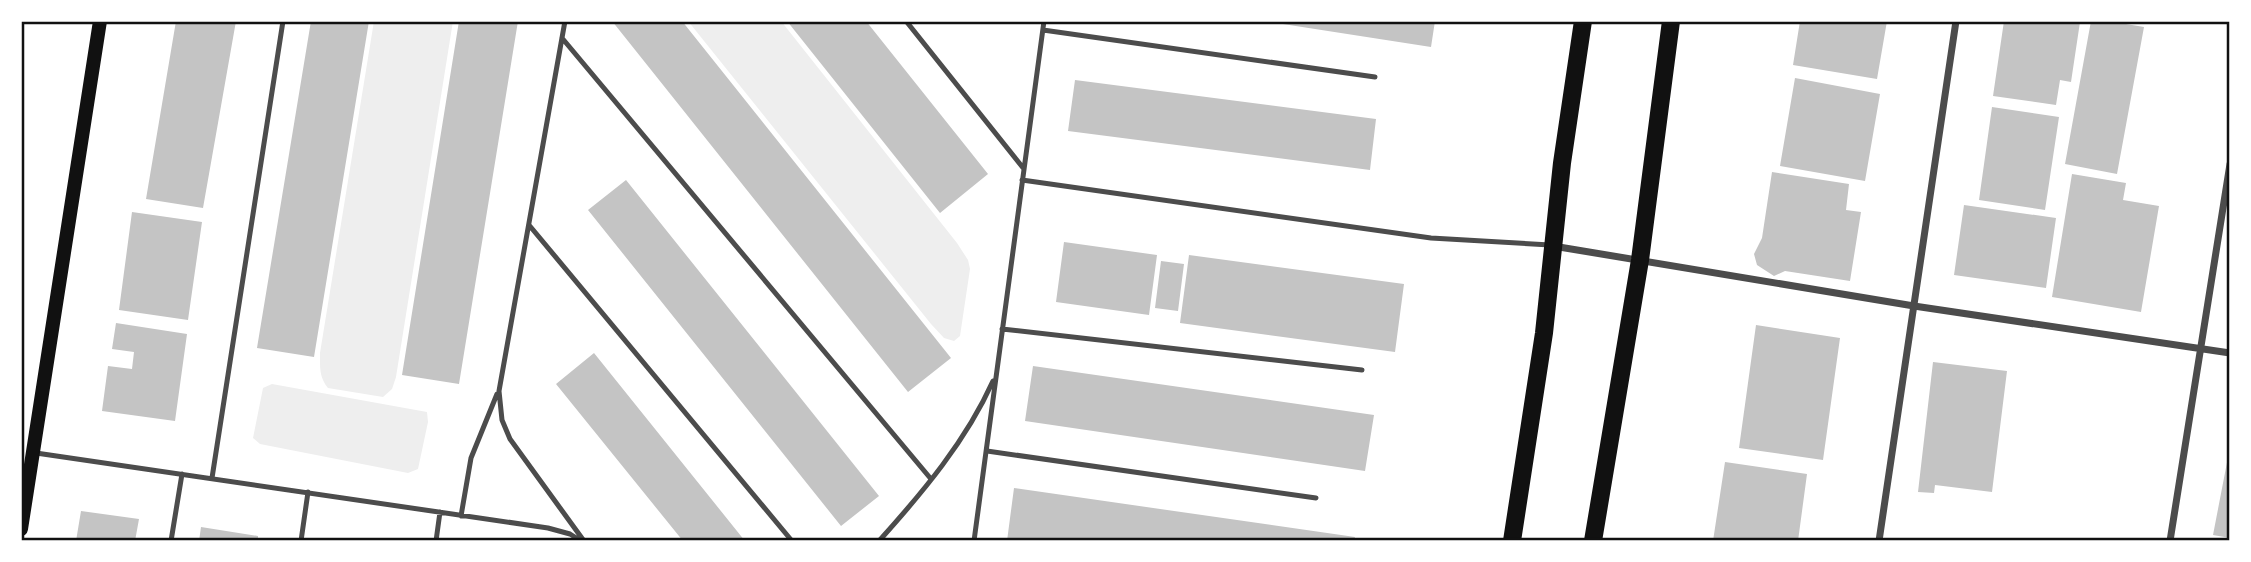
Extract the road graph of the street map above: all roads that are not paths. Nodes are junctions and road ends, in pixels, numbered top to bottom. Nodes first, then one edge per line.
1 (100, 21) edge
2 (283, 21) edge
3 (565, 21) edge
4 (906, 21) edge
5 (1044, 21) edge
6 (1583, 21) edge
7 (1671, 21) edge
8 (1956, 21) edge
9 (1043, 30) junction
10 (562, 38) junction
11 (1375, 77) dead end
12 (2230, 164) edge
13 (1024, 169) junction
14 (1022, 180) junction
15 (528, 225) junction
16 (1553, 246) junction
17 (1640, 260) junction
18 (1914, 306) junction
19 (1002, 329) junction
20 (2201, 349) junction
21 (2230, 353) edge
22 (1362, 370) dead end
23 (996, 375) junction
24 (499, 391) junction
25 (987, 451) junction
26 (33, 452) junction
27 (182, 474) junction
28 (212, 478) junction
29 (931, 479) junction
30 (308, 492) junction
31 (1316, 498) dead end
32 (440, 512) junction
33 (461, 516) junction
34 (21, 529) edge
35 (172, 541) edge
36 (301, 541) edge
37 (436, 541) edge
38 (582, 541) edge
39 (792, 541) edge
40 (879, 541) edge
41 (974, 541) edge
42 (1512, 541) edge
43 (1594, 541) edge
44 (1880, 541) edge
45 (2170, 541) edge

1 - 26 main road
2 - 28 lane
3 - 10 lane
4 - 13 lane
5 - 9 lane
6 - 16 main road
7 - 17 main road
8 - 18 street
9 - 11 lane
9 - 13 lane
10 - 15 lane
10 - 29 lane
12 - 20 street
13 - 14 lane
14 - 16 lane
14 - 19 lane
15 - 24 lane
15 - 39 lane
16 - 17 street
16 - 42 main road
17 - 18 street
17 - 43 main road
18 - 20 street
18 - 44 street
19 - 22 lane
19 - 23 lane
20 - 21 street
20 - 45 street
23 - 25 lane
23 - 29 lane
24 - 33 lane
24 - 38 lane
25 - 31 lane
25 - 41 lane
26 - 27 lane
26 - 34 main road
27 - 28 lane
27 - 35 lane
28 - 30 lane
29 - 40 lane
30 - 32 lane
30 - 36 lane
32 - 33 lane
32 - 37 lane
33 - 38 lane

